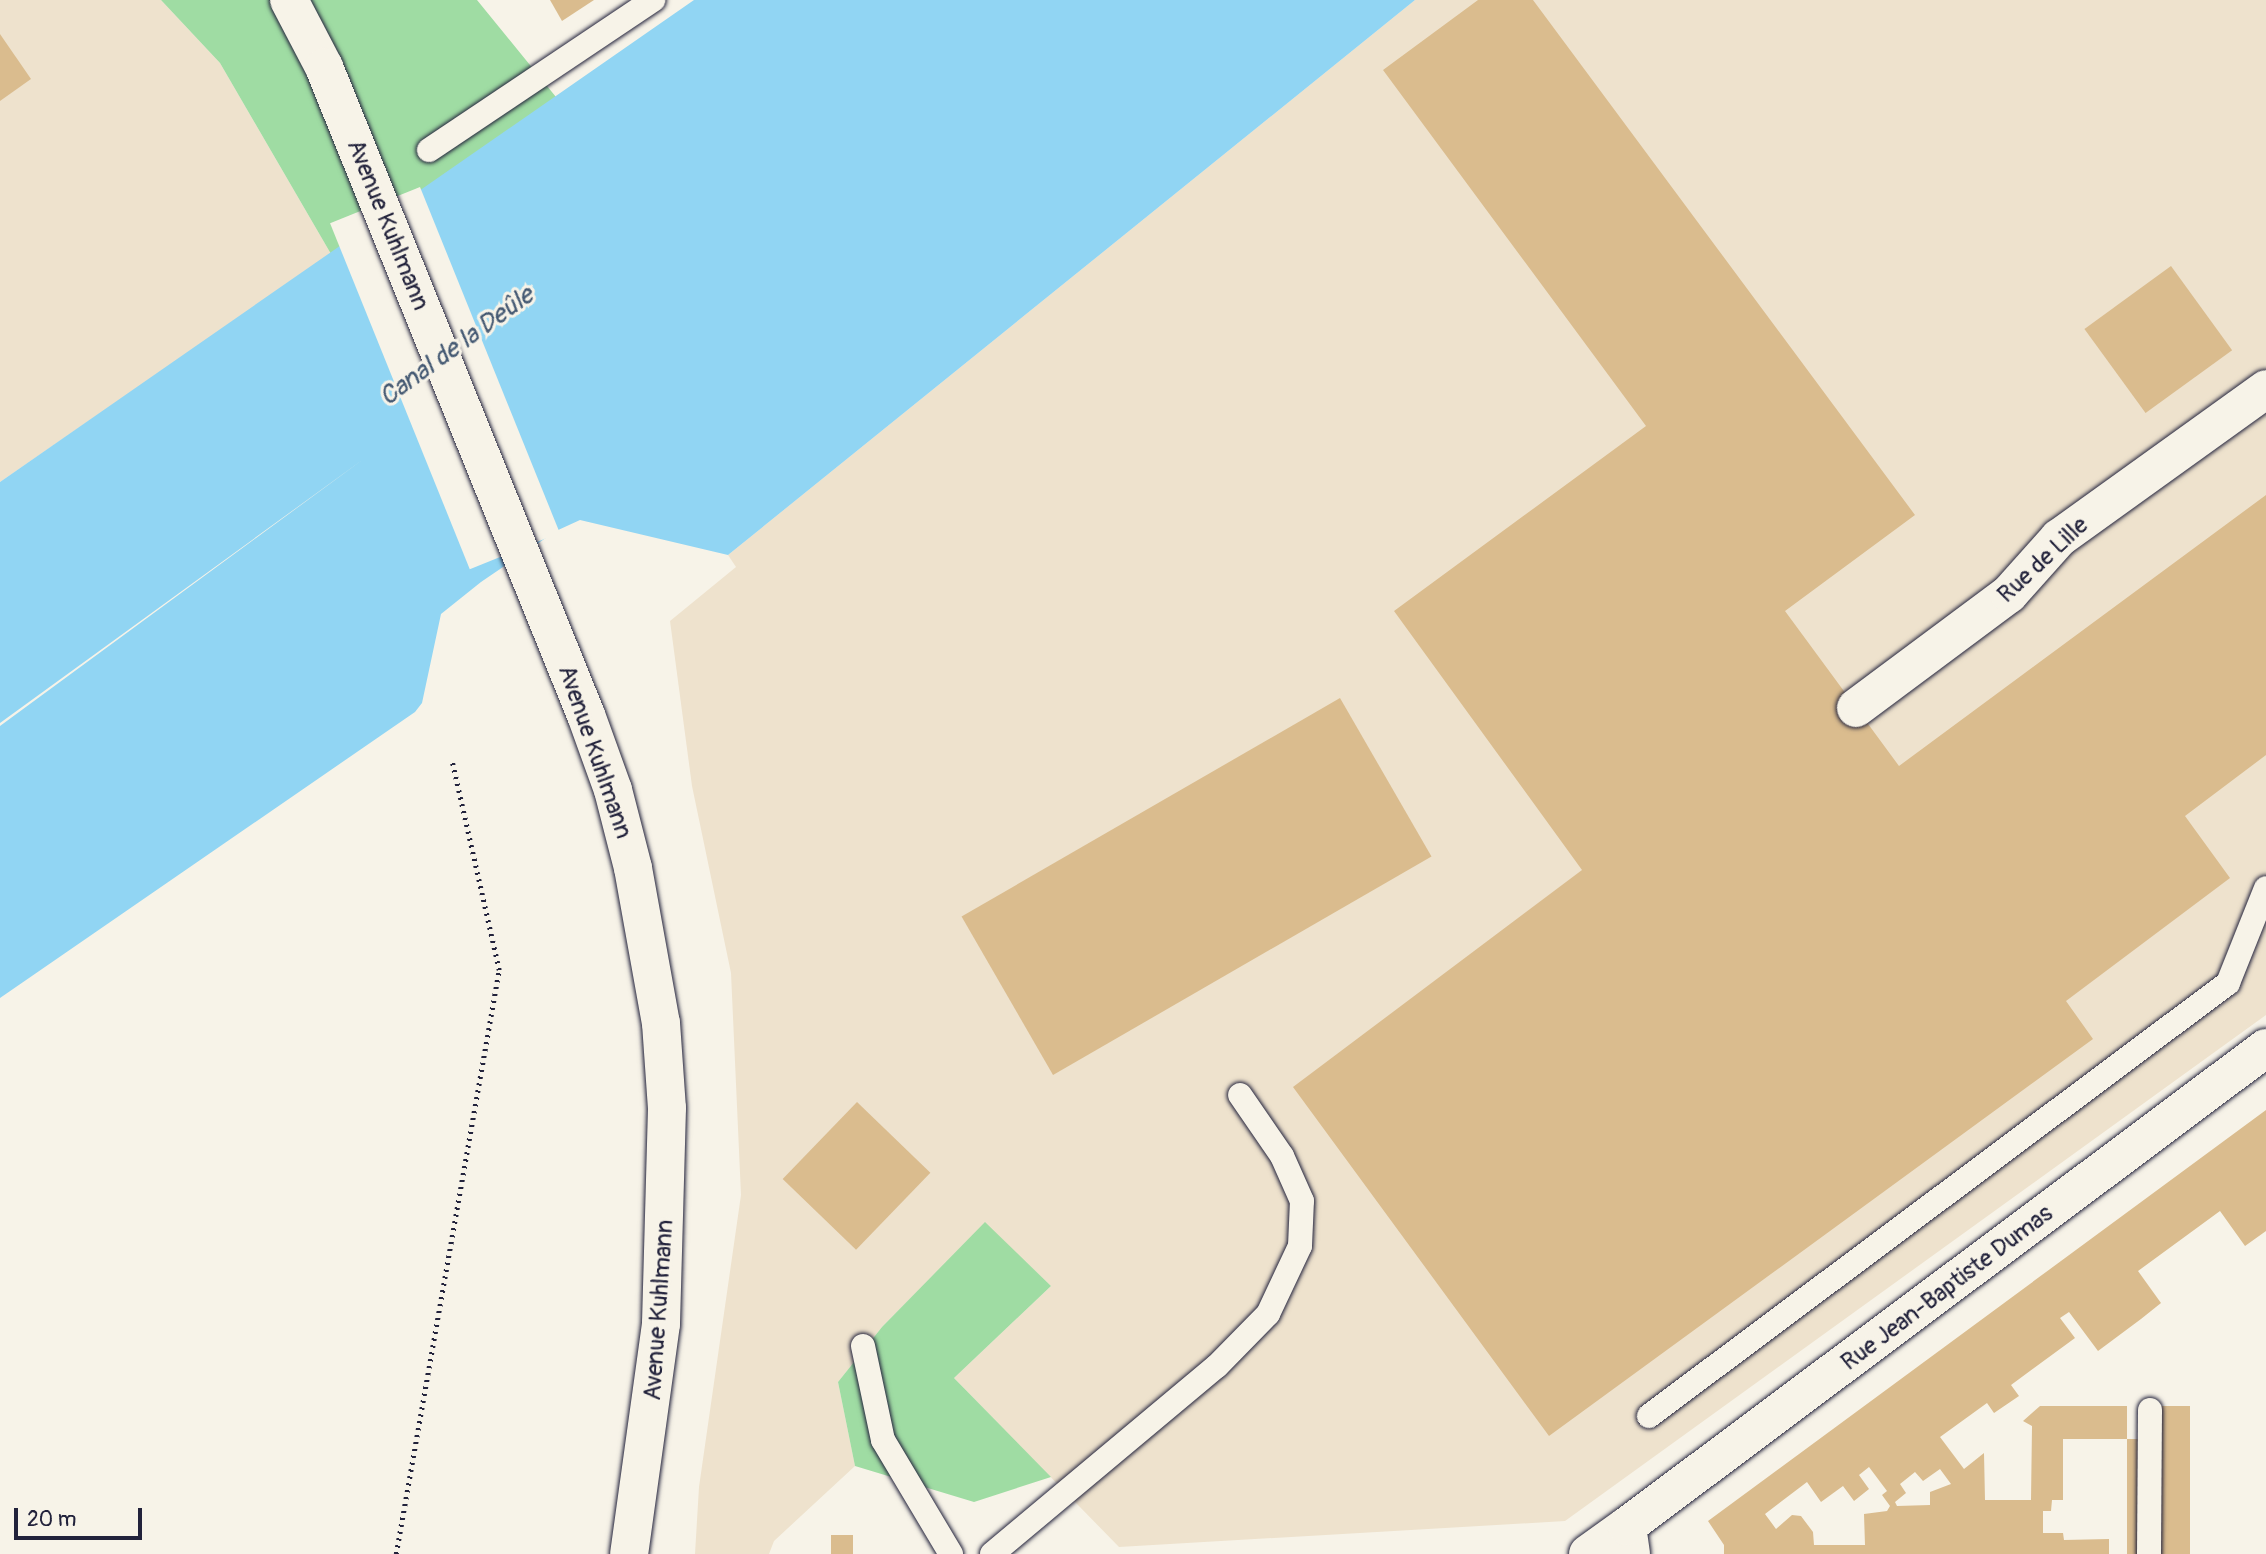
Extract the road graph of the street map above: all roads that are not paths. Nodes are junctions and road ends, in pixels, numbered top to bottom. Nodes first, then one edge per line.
1 (653, 0) edge
2 (296, 11) edge
3 (429, 150) dead end
4 (2266, 389) edge
5 (1856, 708) dead end
6 (2266, 888) edge
7 (2266, 1048) edge
8 (1240, 1095) dead end
9 (863, 1346) dead end
10 (2150, 1410) dead end
11 (1649, 1416) dead end
12 (1629, 1540) edge
13 (629, 1554) edge
14 (951, 1554) edge
15 (992, 1554) edge
16 (1588, 1554) edge
17 (2149, 1554) edge

1 - 3 lane
2 - 13 street, Avenue Kuhlmann
4 - 5 street, Rue de Lille
6 - 11 lane
7 - 12 street, Rue Jean-Baptiste Dumas
8 - 15 lane
9 - 14 lane
10 - 17 lane
12 - 16 street, Rue Jean-Baptiste Dumas

